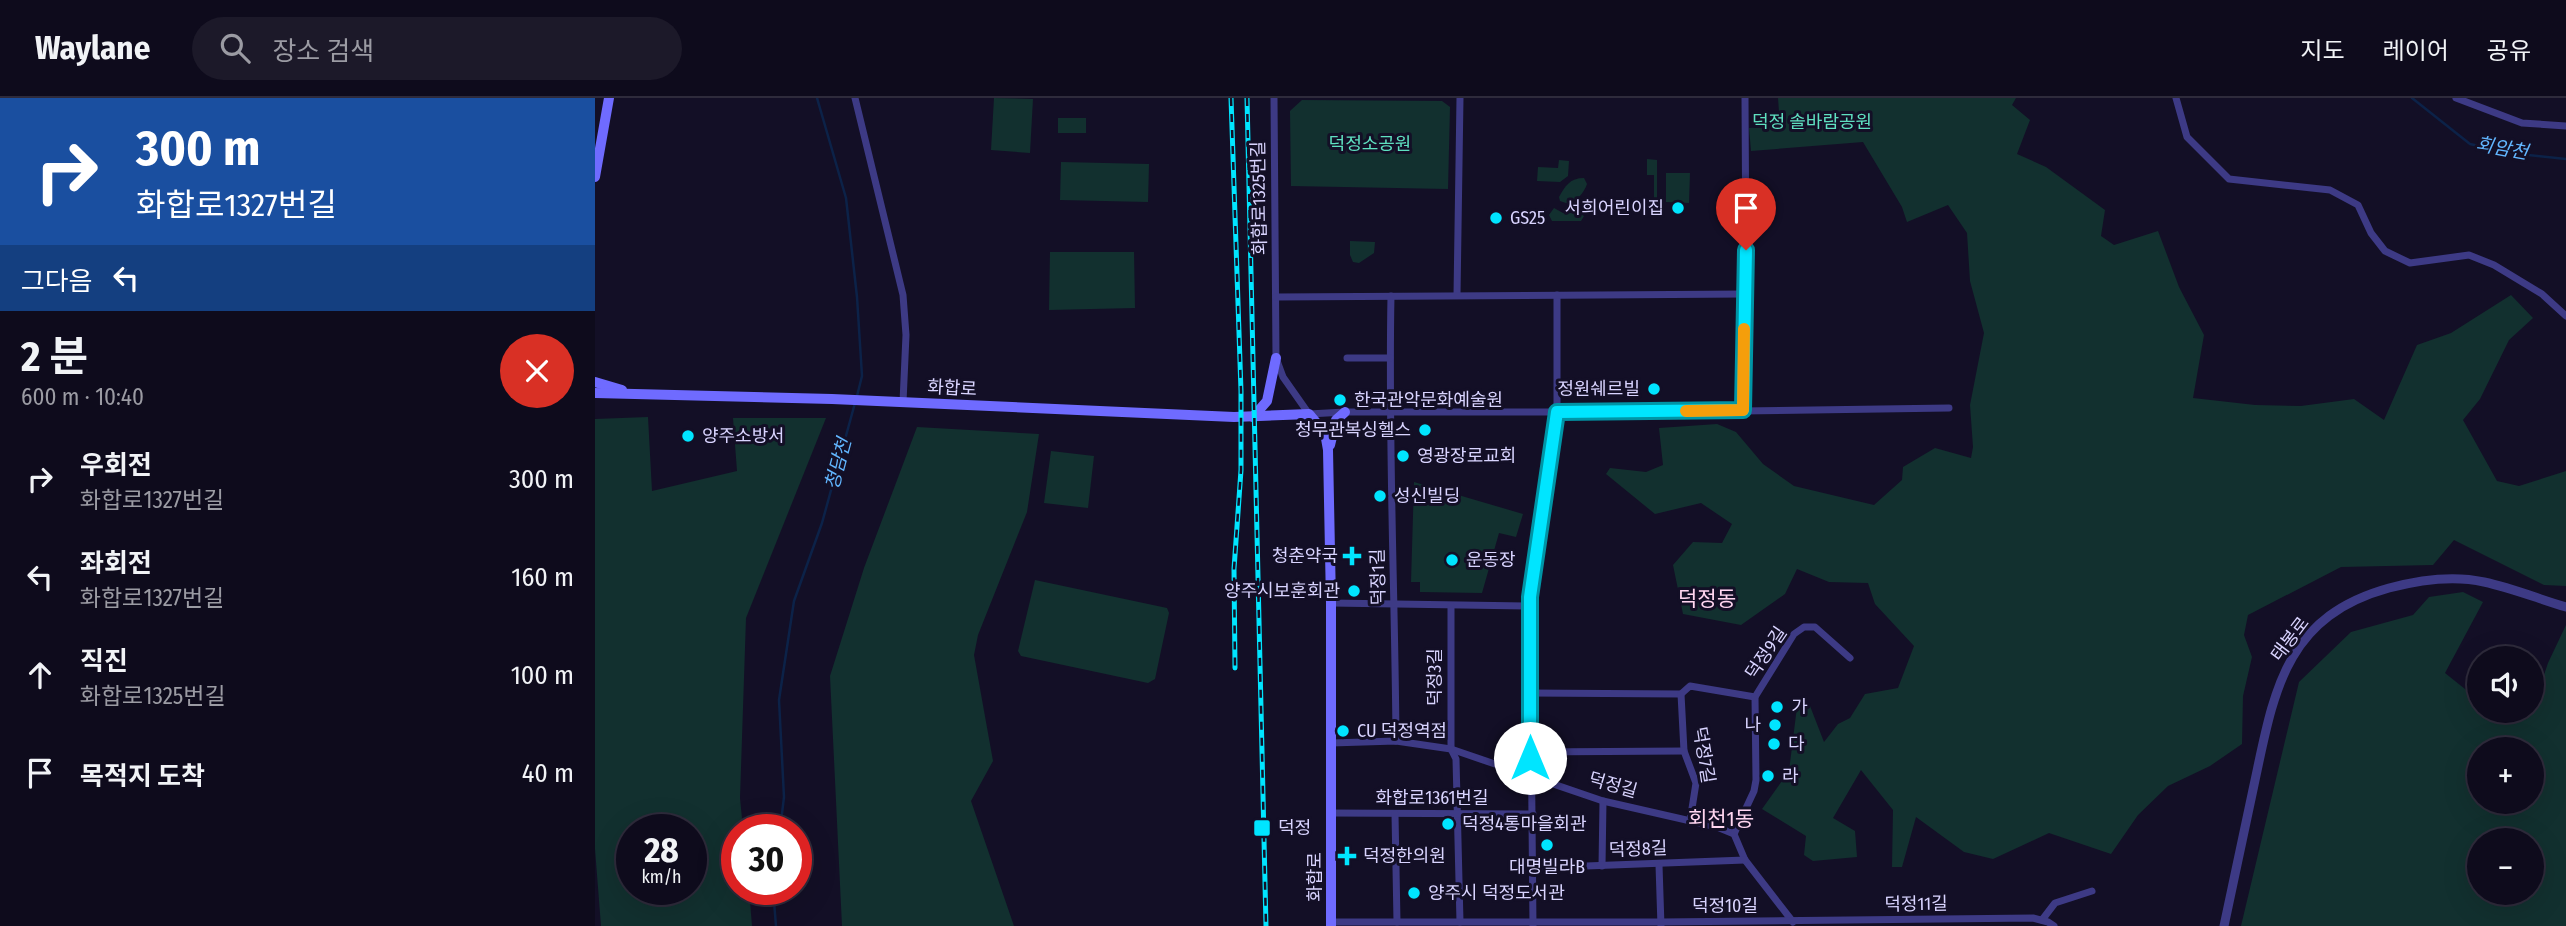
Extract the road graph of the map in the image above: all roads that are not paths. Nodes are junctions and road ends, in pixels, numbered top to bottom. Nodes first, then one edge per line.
1 (610, 98) edge
2 (855, 98) edge
3 (1274, 98) edge
4 (1460, 98) edge
5 (1745, 98) edge
6 (2176, 98) edge
7 (2456, 98) edge
8 (2566, 126) edge
9 (595, 177) edge
10 (1457, 295) junction
11 (1557, 295) junction
12 (1745, 295) junction
13 (1391, 296) junction
14 (1276, 297) junction
15 (2566, 316) edge
16 (1276, 358) junction
17 (1347, 358) dead end
18 (1390, 358) junction
19 (595, 382) edge
20 (595, 393) edge
21 (636, 394) junction
22 (903, 402) junction
23 (1949, 408) dead end
24 (1740, 411) junction
25 (1340, 412) junction
26 (1389, 412) junction
27 (1557, 412) junction
28 (1309, 414) junction
29 (1257, 417) junction
30 (1328, 456) junction
31 (1331, 603) junction
32 (1395, 605) junction
33 (1451, 606) junction
34 (1530, 606) junction
35 (2566, 607) edge
36 (1850, 658) dead end
37 (1530, 693) junction
38 (1681, 694) junction
39 (1755, 697) junction
40 (1396, 741) junction
41 (1331, 743) junction
42 (1451, 748) junction
43 (1684, 751) junction
44 (1530, 752) junction
45 (1533, 776) junction
46 (1603, 801) junction
47 (1331, 813) junction
48 (1395, 814) junction
49 (1457, 814) junction
50 (1533, 814) junction
51 (1690, 821) junction
52 (1734, 834) junction
53 (1745, 860) junction
54 (1660, 865) junction
55 (1602, 866) junction
56 (1533, 868) junction
57 (2092, 891) dead end
58 (2042, 920) junction
59 (1791, 921) junction
60 (1397, 922) junction
61 (1460, 922) junction
62 (1824, 923) edge
63 (1331, 924) edge
64 (1533, 924) edge
65 (1661, 924) edge
66 (1800, 926) edge
67 (2054, 926) edge
68 (2224, 926) edge

1 - 9 main road
2 - 22 street, 화합로
3 - 14 street, 화합로1325번길
4 - 10 street
5 - 12 street
6 - 15 street
7 - 8 street
10 - 11 street
10 - 13 street
11 - 12 street
11 - 27 street
12 - 24 street
13 - 14 street
13 - 18 street
14 - 16 street, 화합로1325번길
16 - 28 street, 화합로1325번길
16 - 29 main road
17 - 18 street
18 - 26 street
19 - 21 main road
20 - 21 main road
21 - 22 main road
22 - 29 main road, 화합로
23 - 24 street, 화합로
24 - 27 street, 화합로
25 - 26 street, 화합로
25 - 28 street, 화합로
25 - 30 main road
26 - 27 street, 화합로
26 - 32 street, 덕정1길
27 - 34 street
28 - 29 main road, 화합로
28 - 30 main road, 화합로
30 - 31 main road, 화합로
31 - 32 street
31 - 41 main road, 화합로
32 - 33 street
32 - 40 street, 덕정1길
33 - 34 street
33 - 42 street, 덕정3길
34 - 37 street
35 - 68 street, 태봉로
36 - 39 street, 덕정9길
37 - 38 street
37 - 44 street
38 - 39 street
38 - 43 street, 덕정7길
39 - 52 street, 덕정9길
40 - 41 street, 덕정길
40 - 42 street, 덕정길
41 - 47 main road, 화합로
42 - 45 street, 덕정길
42 - 49 street, 덕정3길
43 - 44 street
43 - 51 street, 덕정7길
44 - 45 street
45 - 46 street, 덕정길
45 - 50 street
46 - 51 street, 덕정길
46 - 55 street
47 - 48 street, 화합로1361번길
47 - 63 main road, 화합로
48 - 49 street, 화합로1361번길
48 - 60 street
49 - 50 street, 화합로1361번길
49 - 61 street, 덕정3길
50 - 56 street
51 - 52 street, 덕정길
52 - 53 street
53 - 54 street, 덕정8길
53 - 59 street
54 - 55 street, 덕정8길
54 - 65 street
55 - 56 street, 덕정8길
56 - 64 street
57 - 58 street
58 - 62 street, 덕정11길
58 - 67 street, 덕정11길
59 - 62 street, 덕정11길
59 - 65 street, 덕정10길
59 - 66 street
60 - 61 street, 덕정10길
60 - 63 street, 덕정10길
61 - 64 street, 덕정10길
64 - 65 street, 덕정10길

